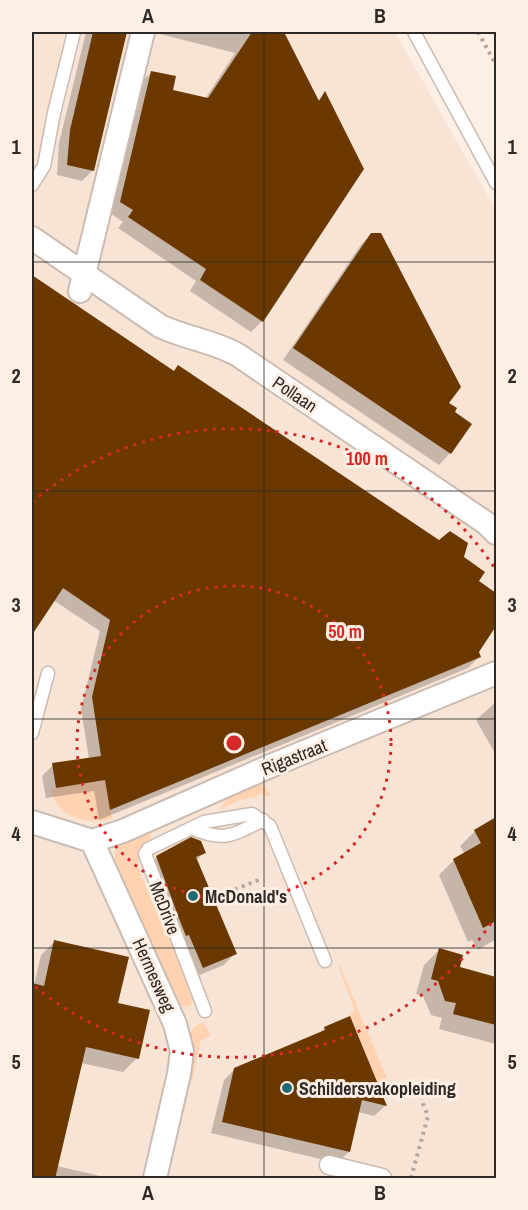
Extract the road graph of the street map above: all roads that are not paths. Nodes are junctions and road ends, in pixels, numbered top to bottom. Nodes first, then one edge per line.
1 (74, 32) edge
2 (143, 32) edge
3 (414, 32) edge
4 (496, 183) edge
5 (32, 185) edge
6 (32, 238) edge
7 (82, 282) junction
8 (496, 533) edge
9 (48, 673) dead end
10 (496, 673) edge
11 (32, 733) edge
12 (263, 820) junction
13 (32, 822) edge
14 (190, 828) junction
15 (92, 841) junction
16 (325, 961) dead end
17 (205, 1011) dead end
18 (329, 1166) dead end
19 (155, 1179) edge
20 (382, 1179) edge

1 - 5 lane
2 - 7 street
3 - 4 lane
6 - 7 street, Pollaan
7 - 8 street, Pollaan
9 - 11 lane
10 - 15 street, Rigastraat
12 - 14 lane, McDrive
12 - 14 lane
12 - 16 lane
13 - 15 street
14 - 17 lane, McDrive
15 - 19 street, Hermesweg
18 - 20 street

